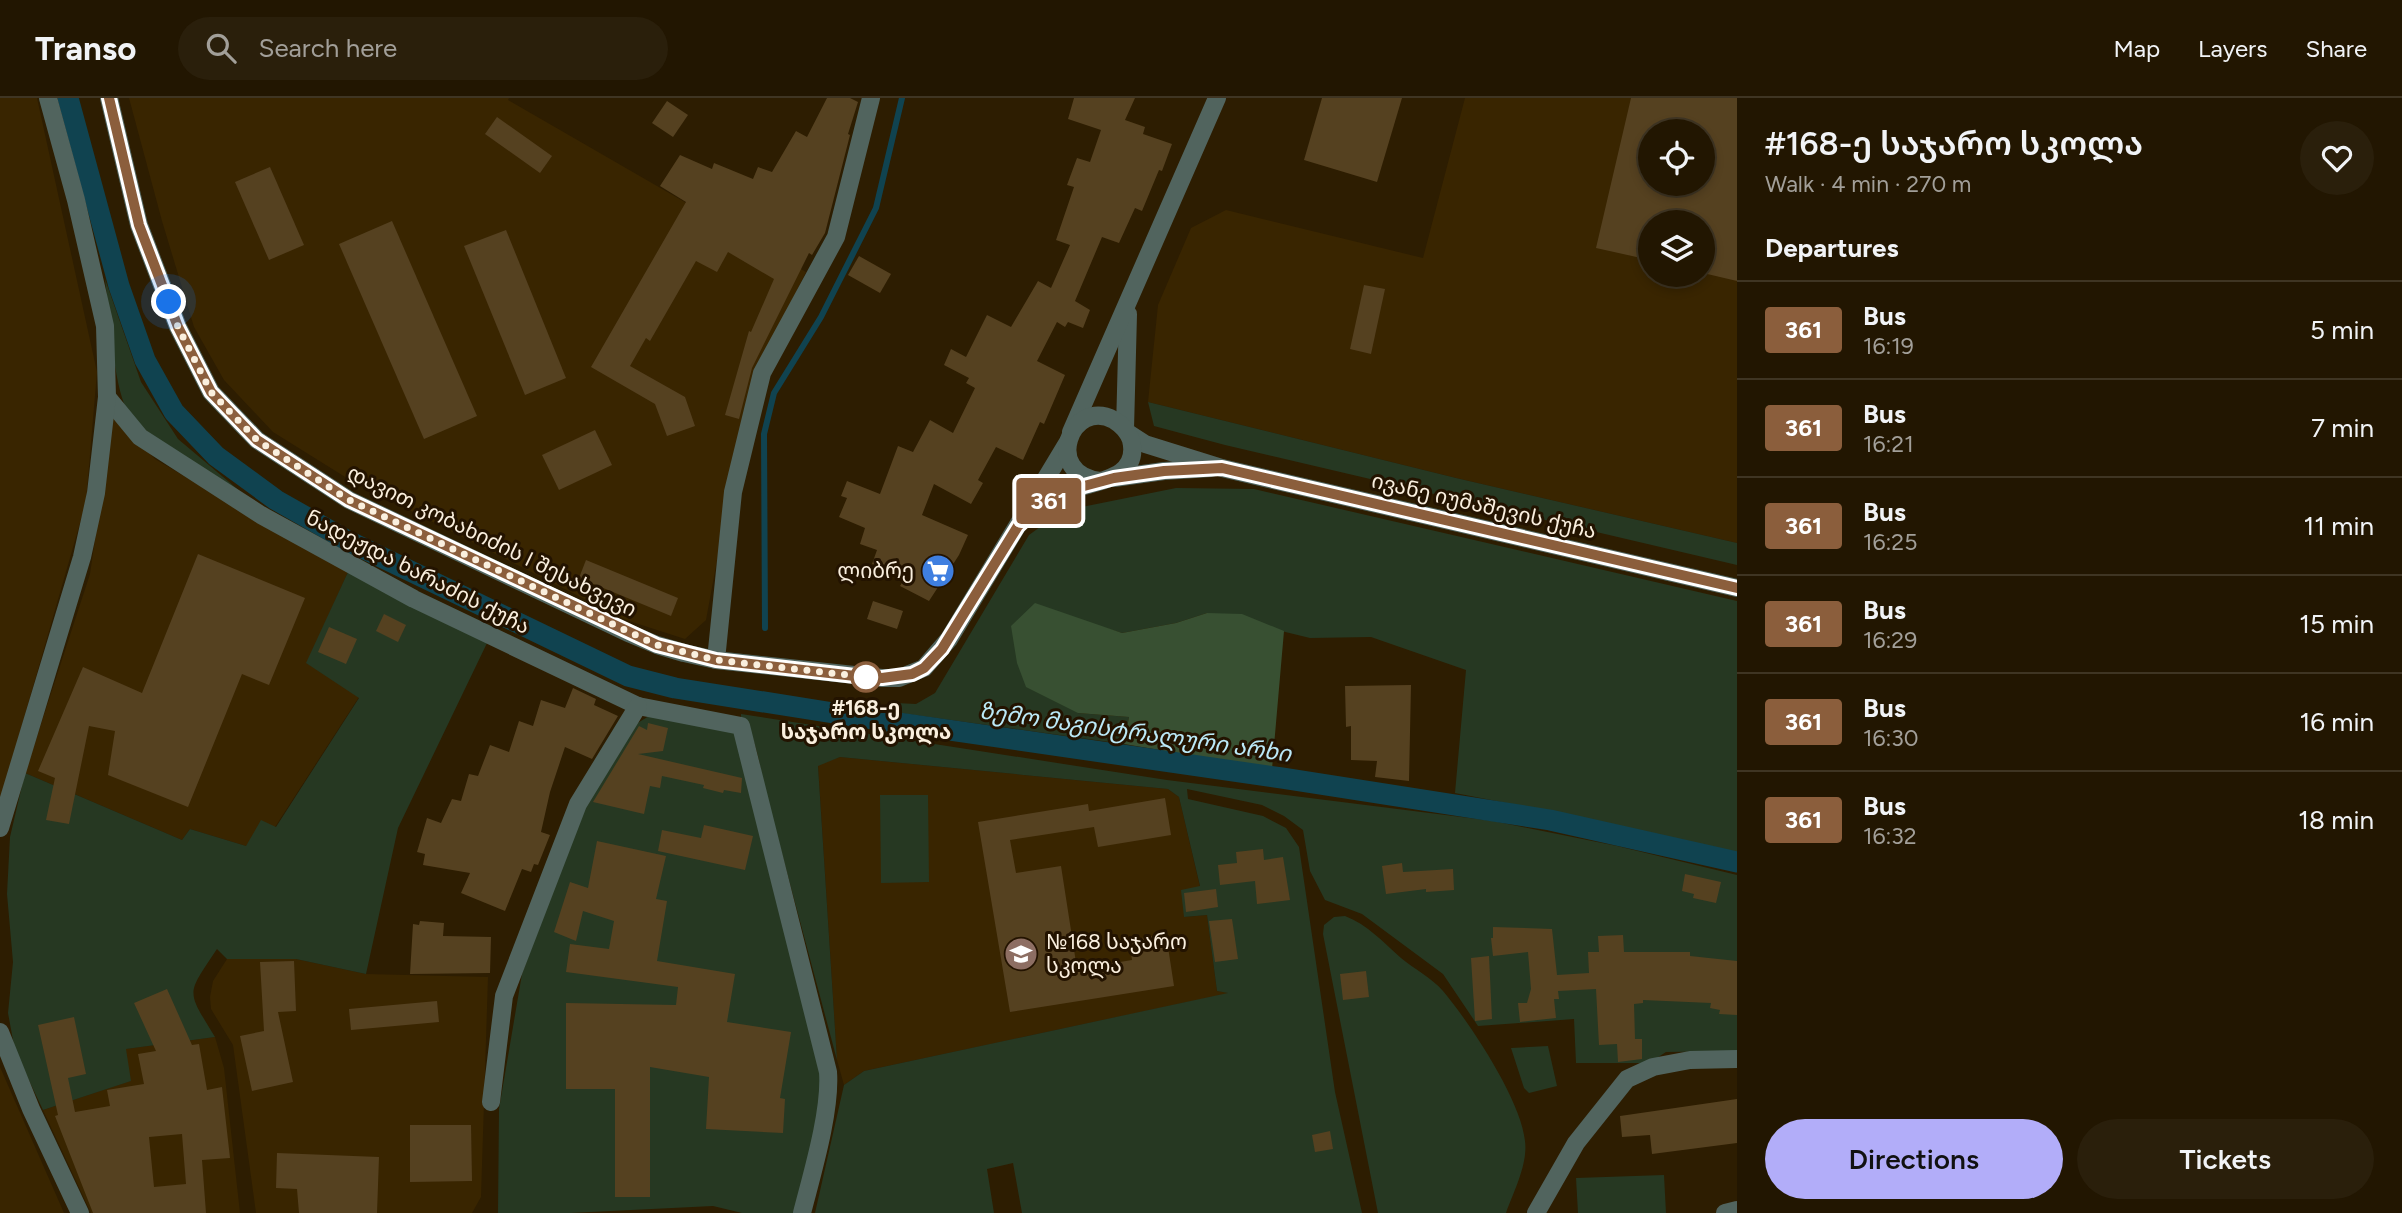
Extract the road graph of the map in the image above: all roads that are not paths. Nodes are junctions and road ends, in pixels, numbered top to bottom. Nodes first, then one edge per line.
1 (48, 98) edge
2 (109, 98) edge
3 (872, 98) edge
4 (1217, 98) edge
5 (1128, 307) junction
6 (107, 397) junction
7 (1127, 431) junction
8 (1069, 437) junction
9 (1222, 468) junction
10 (1107, 480) junction
11 (1018, 526) junction
12 (1737, 588) edge
13 (716, 660) junction
14 (638, 706) junction
15 (0, 828) edge
16 (0, 1032) edge
17 (1737, 1059) edge
18 (491, 1102) dead end
19 (1737, 1210) edge
20 (80, 1213) edge
21 (802, 1213) edge
22 (1536, 1213) edge
23 (1726, 1213) edge

1 - 6 street
2 - 13 street, დავით კობახიძის I შესახვევი
3 - 13 street
4 - 5 street, დავით კობახიძის I შესახვევი
5 - 7 street
5 - 8 street, დავით კობახიძის I შესახვევი
6 - 14 street, ნადეჟდა ხარაძის ქუჩა
6 - 15 street
7 - 8 street
7 - 9 street, ივანე იუმაშევის ქუჩა
7 - 10 street
8 - 10 street
8 - 11 street, დავით კობახიძის I შესახვევი
9 - 10 street, ივანე იუმაშევის ქუჩა
9 - 12 street, ივანე იუმაშევის ქუჩა
10 - 11 street, დავით კობახიძის I შესახვევი
11 - 13 street, დავით კობახიძის I შესახვევი
14 - 18 street
14 - 21 street, ნადეჟდა ხარაძის ქუჩა
16 - 20 street
17 - 22 street
19 - 23 street

